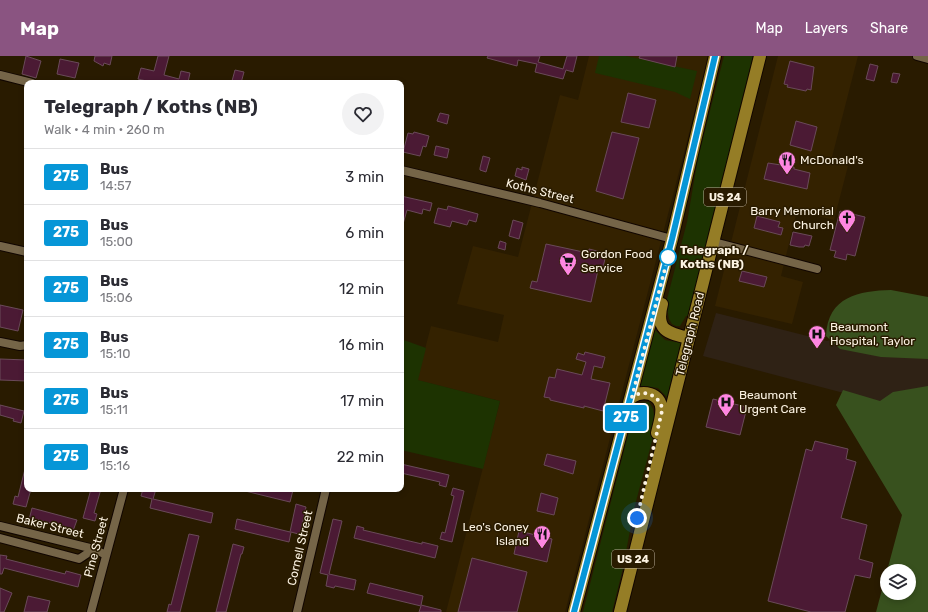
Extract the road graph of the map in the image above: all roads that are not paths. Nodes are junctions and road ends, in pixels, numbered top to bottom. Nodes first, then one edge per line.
1 (715, 56) edge
2 (760, 56) edge
3 (917, 56) edge
4 (928, 59) edge
5 (0, 76) edge
6 (24, 81) edge
7 (688, 170) junction
8 (404, 171) edge
9 (672, 239) junction
10 (714, 242) junction
11 (0, 246) edge
12 (24, 251) edge
13 (817, 269) dead end
14 (689, 338) junction
15 (0, 342) edge
16 (24, 345) edge
17 (632, 397) junction
18 (123, 492) edge
19 (325, 492) edge
20 (0, 526) edge
21 (0, 538) edge
22 (638, 538) junction
23 (94, 549) junction
24 (106, 555) junction
25 (91, 612) edge
26 (297, 612) edge
27 (574, 612) edge
28 (620, 612) edge

1 - 7 main road
2 - 10 main road, Telegraph Road / US 24
3 - 4 street
5 - 6 street
7 - 9 main road
7 - 14 main road
8 - 9 street, Koths Street
9 - 17 main road
10 - 13 street
10 - 14 main road, Telegraph Road / US 24
11 - 12 street
14 - 22 main road, Telegraph Road / US 24
15 - 16 street
17 - 22 main road
17 - 27 main road
18 - 24 street, Pine Street
19 - 26 street, Cornell Street
20 - 23 street, Baker Street
21 - 23 street, Baker Street
22 - 28 main road, Telegraph Road / US 24
23 - 24 street, Baker Street
24 - 25 street, Pine Street

